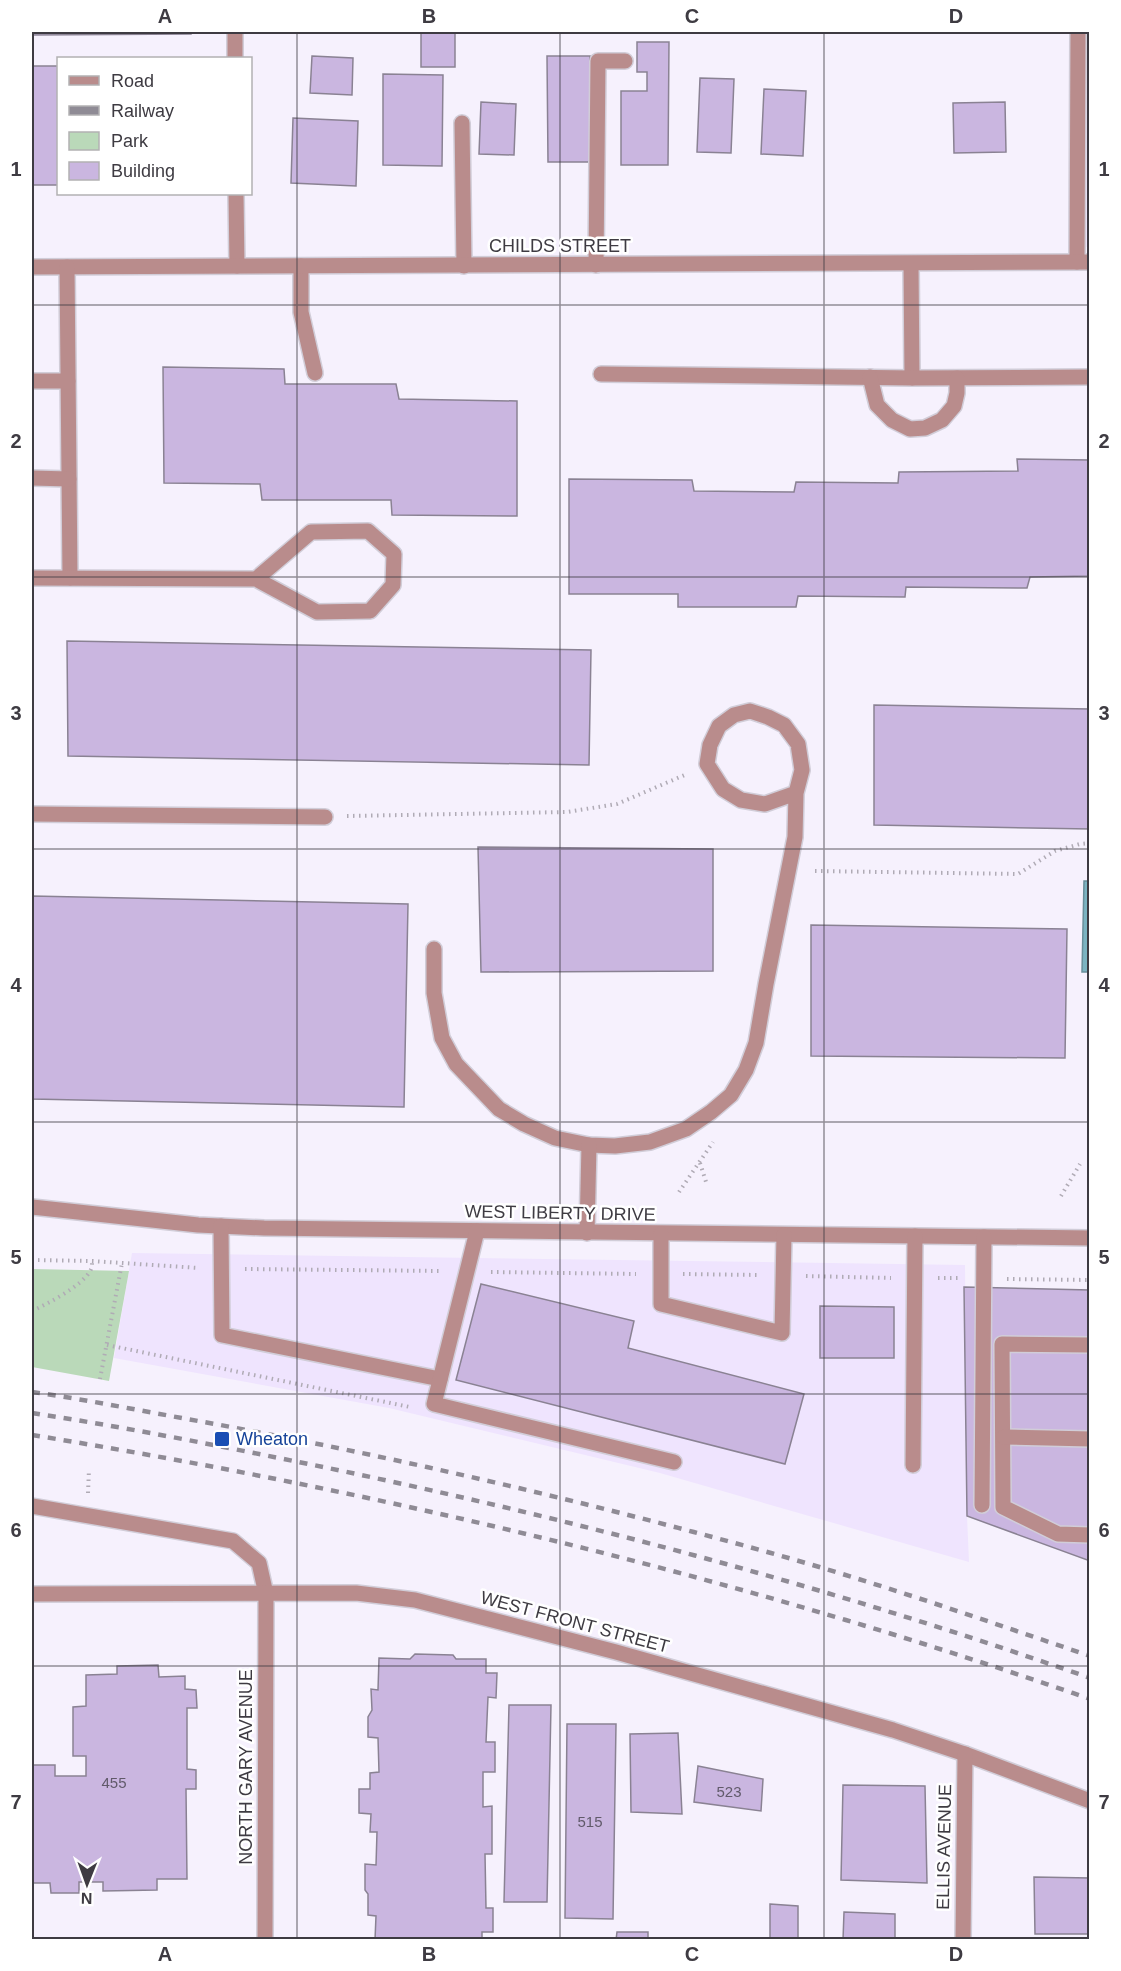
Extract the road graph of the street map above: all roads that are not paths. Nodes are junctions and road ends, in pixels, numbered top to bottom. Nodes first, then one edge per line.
1 (235, 32) edge
2 (1078, 32) edge
3 (235, 57) edge
4 (625, 61) dead end
5 (462, 123) dead end
6 (236, 195) edge
7 (1083, 205) edge
8 (1083, 262) edge
9 (911, 264) junction
10 (596, 265) junction
11 (237, 266) junction
12 (301, 266) junction
13 (464, 266) junction
14 (32, 267) edge
15 (68, 267) junction
16 (315, 373) dead end
17 (601, 374) dead end
18 (870, 377) junction
19 (1089, 377) edge
20 (912, 378) junction
21 (957, 378) junction
22 (32, 381) edge
23 (68, 381) junction
24 (32, 478) edge
25 (69, 479) junction
26 (32, 578) edge
27 (70, 578) junction
28 (256, 579) junction
29 (796, 793) junction
30 (32, 814) edge
31 (326, 817) road end
32 (434, 949) dead end
33 (588, 1145) junction
34 (32, 1207) edge
35 (220, 1226) junction
36 (477, 1232) junction
37 (587, 1233) junction
38 (661, 1234) junction
39 (784, 1235) junction
40 (915, 1236) junction
41 (984, 1237) junction
42 (1089, 1238) edge
43 (1089, 1346) edge
44 (440, 1379) junction
45 (1004, 1437) junction
46 (1089, 1439) edge
47 (674, 1461) dead end
48 (913, 1465) dead end
49 (982, 1505) dead end
50 (32, 1506) edge
51 (1089, 1535) edge
52 (32, 1594) edge
53 (266, 1594) junction
54 (964, 1755) junction
55 (1089, 1801) edge
56 (265, 1940) edge
57 (963, 1940) edge

1 - 3 street
2 - 7 street
4 - 10 street
5 - 13 street
6 - 11 street
7 - 8 street
8 - 9 street, CHILDS STREET
9 - 10 street, CHILDS STREET
9 - 20 street
10 - 13 street, CHILDS STREET
11 - 12 street, CHILDS STREET
11 - 15 street, CHILDS STREET
12 - 13 street, CHILDS STREET
12 - 16 street
14 - 15 street, CHILDS STREET
15 - 23 street
17 - 18 street
18 - 20 street
18 - 21 street
19 - 21 street
20 - 21 street
22 - 23 street
23 - 25 street
24 - 25 street
25 - 27 street
26 - 27 street
27 - 28 street
28 - 28 street
29 - 29 street
29 - 33 street
30 - 31 street
32 - 33 street
33 - 37 street
34 - 35 street, WEST LIBERTY DRIVE
35 - 36 street, WEST LIBERTY DRIVE
35 - 44 street
36 - 37 street, WEST LIBERTY DRIVE
36 - 44 street
37 - 38 street, WEST LIBERTY DRIVE
38 - 39 street, WEST LIBERTY DRIVE
38 - 39 street
39 - 40 street, WEST LIBERTY DRIVE
40 - 41 street, WEST LIBERTY DRIVE
40 - 48 street
41 - 42 street, WEST LIBERTY DRIVE
41 - 49 street
43 - 45 street
44 - 47 street
45 - 46 street
45 - 51 street
50 - 53 street, NORTH GARY AVENUE
52 - 53 street, WEST FRONT STREET
53 - 54 street, WEST FRONT STREET
53 - 56 street, NORTH GARY AVENUE
54 - 55 street, WEST FRONT STREET
54 - 57 street, ELLIS AVENUE

